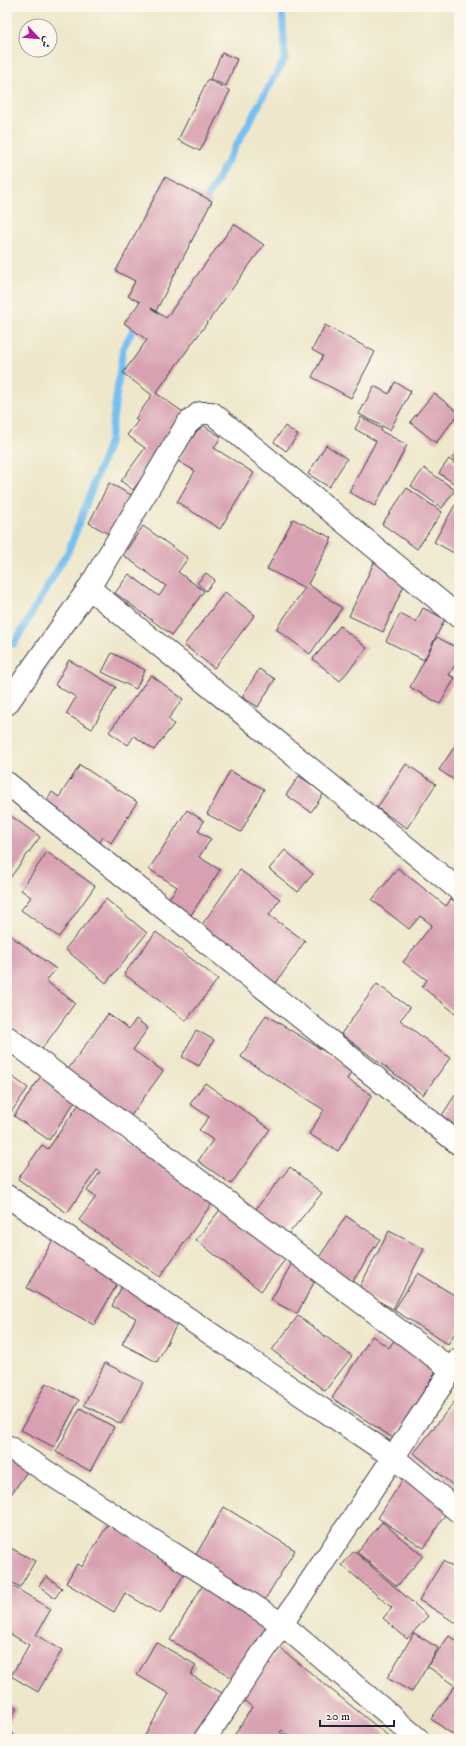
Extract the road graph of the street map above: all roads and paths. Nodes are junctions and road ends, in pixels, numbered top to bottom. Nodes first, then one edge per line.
1 (89, 588) junction
2 (459, 617) edge
3 (7, 704) edge
4 (7, 783) edge
5 (459, 890) edge
6 (7, 1037) edge
7 (459, 1144) edge
8 (7, 1196) edge
9 (455, 1365) edge
10 (7, 1446) edge
11 (393, 1457) junction
12 (459, 1512) edge
13 (282, 1624) junction
14 (205, 1739) edge
15 (418, 1739) edge

1 - 2 street
1 - 3 street
1 - 5 street
4 - 7 street
6 - 9 street
8 - 11 street
9 - 11 street
10 - 13 street
11 - 12 street
11 - 13 street
13 - 14 street
13 - 15 street

